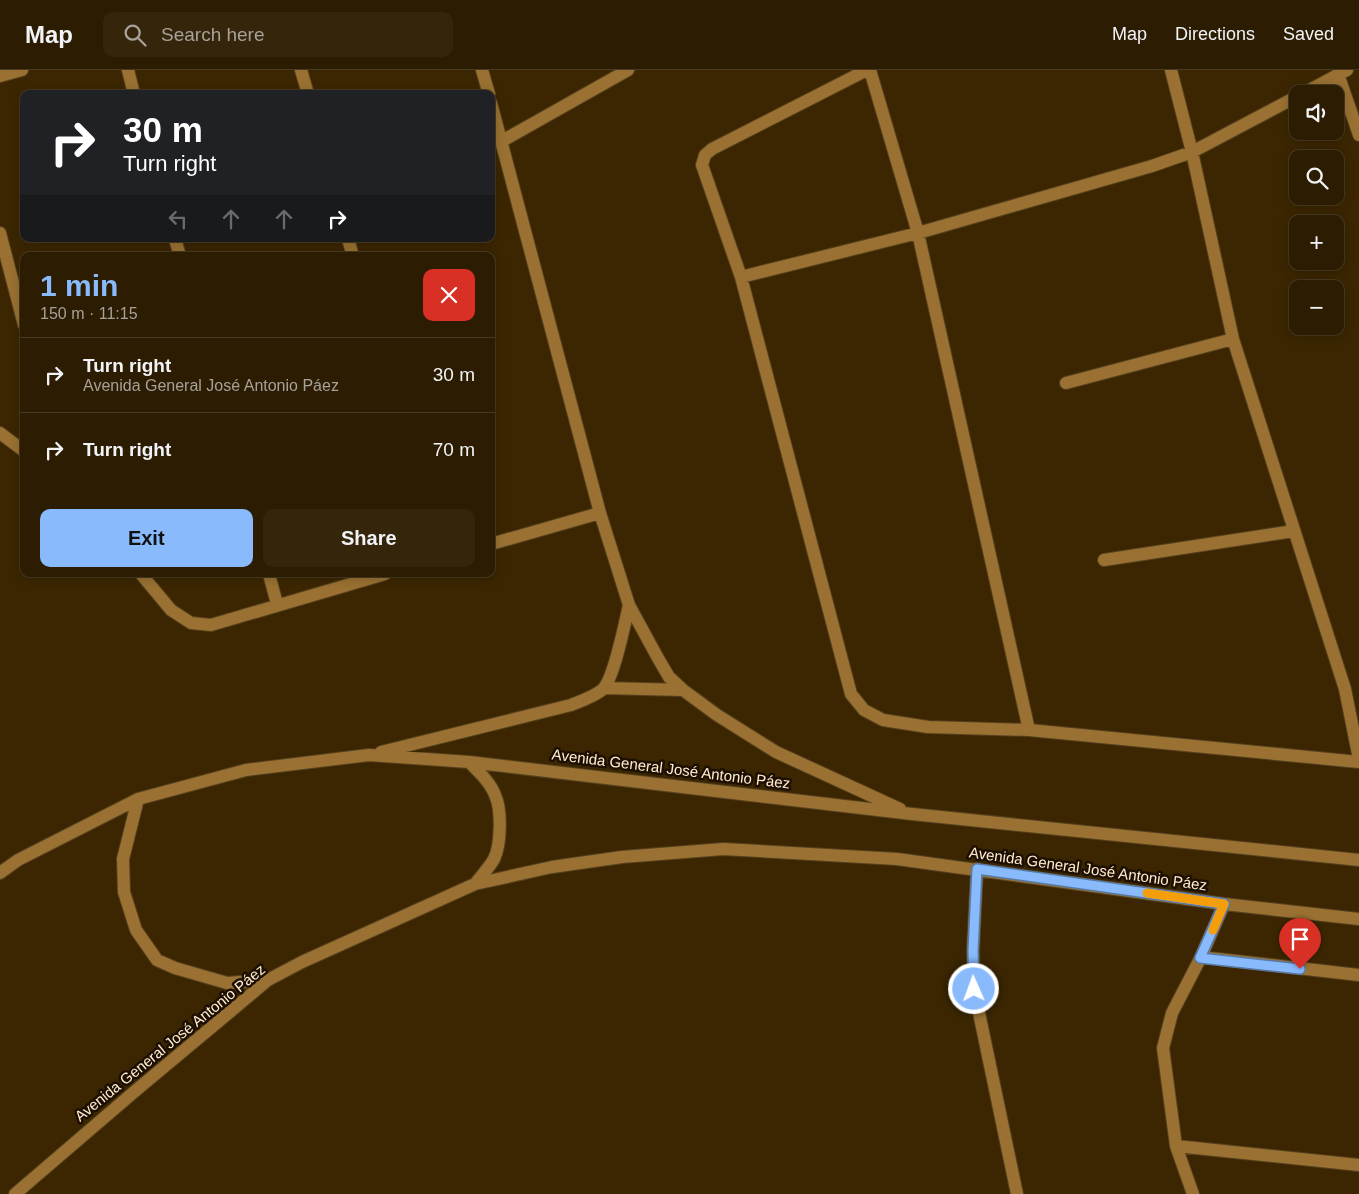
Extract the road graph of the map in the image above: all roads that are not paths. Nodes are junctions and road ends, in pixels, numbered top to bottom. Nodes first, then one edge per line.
1 (22, 70) edge
2 (128, 70) edge
3 (301, 70) edge
4 (482, 70) edge
5 (628, 70) edge
6 (868, 70) edge
7 (1171, 70) edge
8 (1343, 72) edge
9 (0, 76) edge
10 (1319, 85) edge
11 (133, 90) edge
12 (307, 90) edge
13 (488, 90) edge
14 (1289, 101) edge
15 (495, 117) edge
16 (1359, 135) edge
17 (502, 141) junction
18 (1192, 152) junction
19 (0, 233) edge
20 (918, 233) junction
21 (741, 277) junction
22 (20, 310) edge
23 (1233, 339) junction
24 (1066, 383) dead end
25 (0, 433) edge
26 (20, 448) edge
27 (600, 513) junction
28 (1294, 531) junction
29 (495, 543) edge
30 (1104, 560) dead end
31 (144, 577) edge
32 (270, 577) edge
33 (374, 577) edge
34 (277, 604) junction
35 (629, 605) junction
36 (604, 688) junction
37 (683, 690) junction
38 (1029, 730) junction
39 (369, 755) junction
40 (1359, 760) edge
41 (470, 762) junction
42 (138, 799) junction
43 (912, 814) junction
44 (1359, 860) edge
45 (977, 869) junction
46 (0, 873) edge
47 (475, 884) junction
48 (1224, 904) junction
49 (1359, 919) edge
50 (1200, 958) junction
51 (1359, 975) edge
52 (268, 980) junction
53 (1176, 1146) junction
54 (1359, 1165) edge
55 (15, 1194) edge
56 (1017, 1194) edge
57 (1192, 1194) edge

1 - 9 street
2 - 11 street
3 - 12 street
4 - 13 street
5 - 17 street
6 - 20 street
6 - 21 street
7 - 18 street
8 - 10 street
8 - 16 street
14 - 18 street
15 - 17 street
17 - 27 street
18 - 20 street
18 - 23 street
19 - 22 street
20 - 21 street
20 - 38 street
21 - 38 street
23 - 24 street
23 - 28 street
25 - 26 street
27 - 29 street
27 - 35 street
28 - 30 street
28 - 40 street
31 - 34 street
32 - 34 street
33 - 34 street
35 - 36 street
35 - 37 street
36 - 37 street
36 - 39 street
37 - 43 street
38 - 40 street
39 - 41 street, Avenida General José Antonio Páez
39 - 42 street, Avenida General José Antonio Páez
41 - 43 street, Avenida General José Antonio Páez
41 - 47 street
42 - 46 street, Avenida General José Antonio Páez
42 - 52 street
43 - 44 street, Avenida General José Antonio Páez
45 - 47 street, Avenida General José Antonio Páez
45 - 48 street, Avenida General José Antonio Páez
45 - 56 street
47 - 52 street, Avenida General José Antonio Páez
48 - 49 street, Avenida General José Antonio Páez
48 - 50 street
50 - 51 street
50 - 53 street
52 - 55 street, Avenida General José Antonio Páez
53 - 54 street
53 - 57 street

